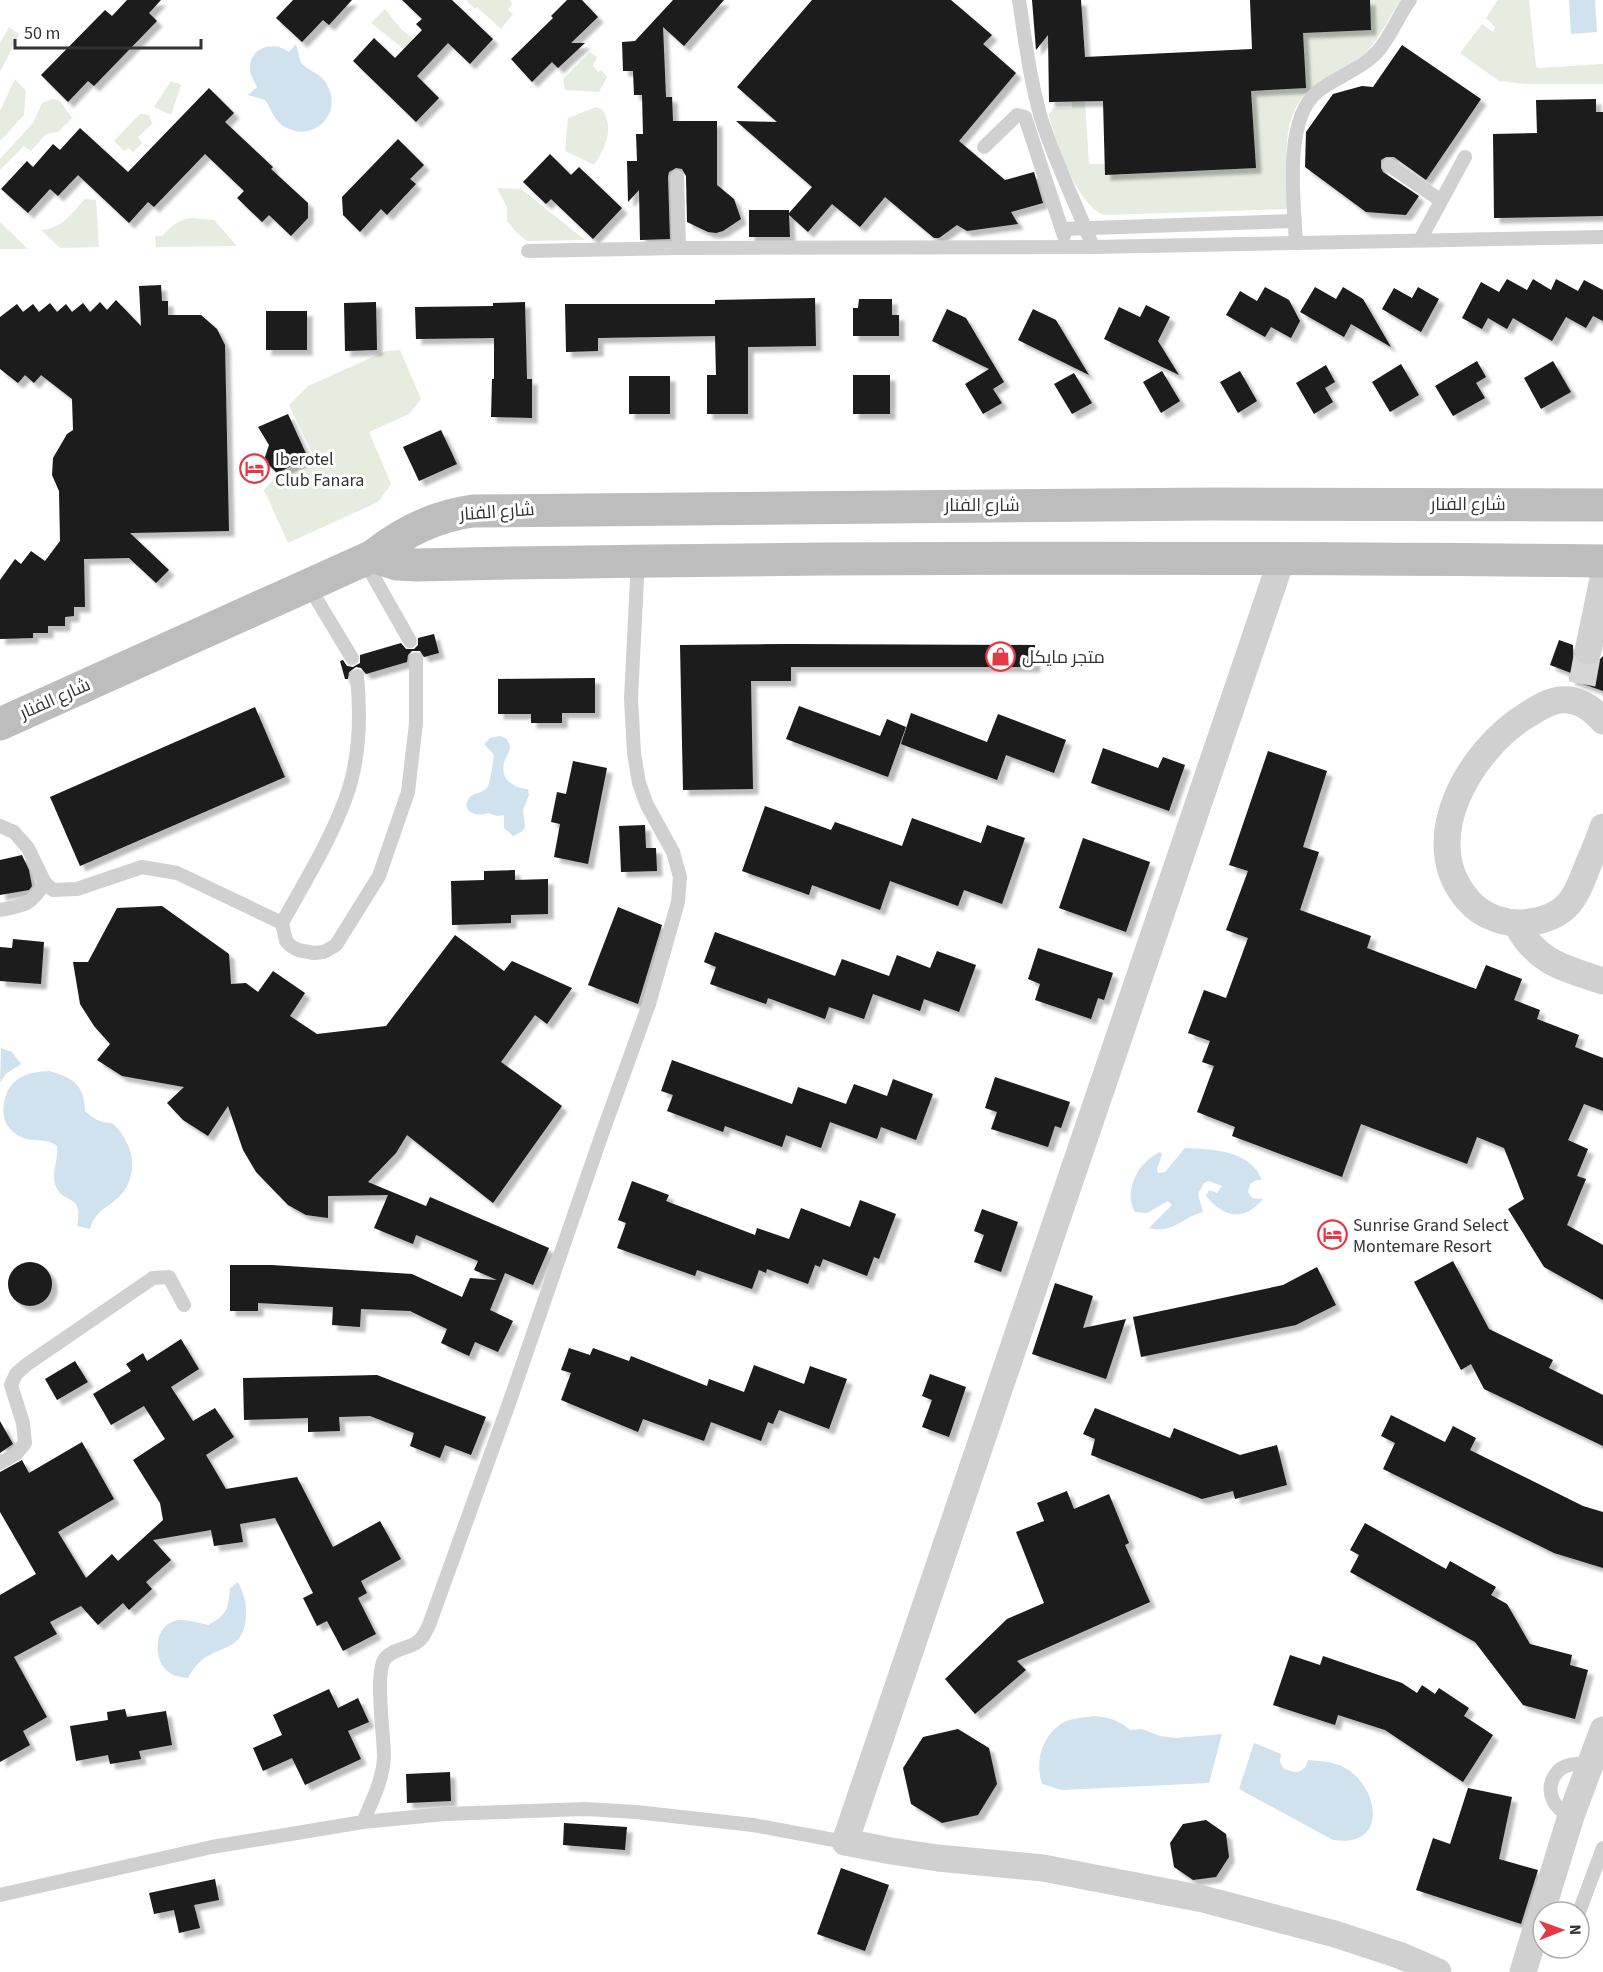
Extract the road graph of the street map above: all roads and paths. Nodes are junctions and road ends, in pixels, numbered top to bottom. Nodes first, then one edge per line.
1 (1019, 0) edge
2 (1410, 0) edge
3 (984, 147) dead end
4 (1465, 157) dead end
5 (1389, 165) dead end
6 (676, 177) dead end
7 (1440, 200) junction
8 (1295, 221) junction
9 (1086, 228) junction
10 (1062, 229) junction
11 (1603, 237) edge
12 (1420, 240) junction
13 (1296, 243) junction
14 (1067, 247) junction
15 (1093, 247) junction
16 (679, 248) junction
17 (528, 251) dead end
18 (1603, 505) edge
19 (369, 558) junction
20 (1282, 558) junction
21 (638, 560) junction
22 (1603, 561) edge
23 (1603, 579) edge
24 (308, 585) junction
25 (410, 641) dead end
26 (1588, 651) tunnel mouth
27 (352, 658) dead end
28 (416, 659) dead end
29 (357, 676) dead end
30 (1603, 721) edge
31 (0, 724) edge
32 (0, 826) edge
33 (1603, 827) edge
34 (45, 884) junction
35 (0, 910) edge
36 (282, 923) junction
37 (1516, 923) junction
38 (1603, 981) edge
39 (184, 1305) dead end
40 (0, 1463) edge
41 (1603, 1730) edge
42 (363, 1822) junction
43 (844, 1842) junction
44 (1603, 1848) edge
45 (0, 1895) edge
46 (1584, 1900) edge
47 (1438, 1972) edge
48 (1523, 1972) edge

1 - 9 lane
2 - 8 lane
3 - 10 lane
4 - 7 lane
5 - 7 lane
6 - 16 lane
7 - 12 lane
8 - 9 lane
8 - 13 lane
9 - 10 lane
9 - 15 lane
10 - 14 lane
11 - 12 lane
12 - 13 lane
13 - 15 lane
14 - 15 lane
14 - 16 lane
16 - 17 lane
18 - 19 main road, شارع الفنار
19 - 21 main road
19 - 24 main road, شارع الفنار
19 - 25 lane
20 - 21 main road
20 - 22 main road
20 - 43 street
21 - 42 lane
23 - 26 street
24 - 27 lane
24 - 31 main road, شارع الفنار
28 - 36 lane
29 - 36 lane
30 - 37 street
32 - 34 lane
33 - 37 street
34 - 35 lane
34 - 36 lane
37 - 38 street
39 - 40 lane
41 - 48 street
42 - 43 lane
42 - 45 lane
43 - 47 street
44 - 46 lane

